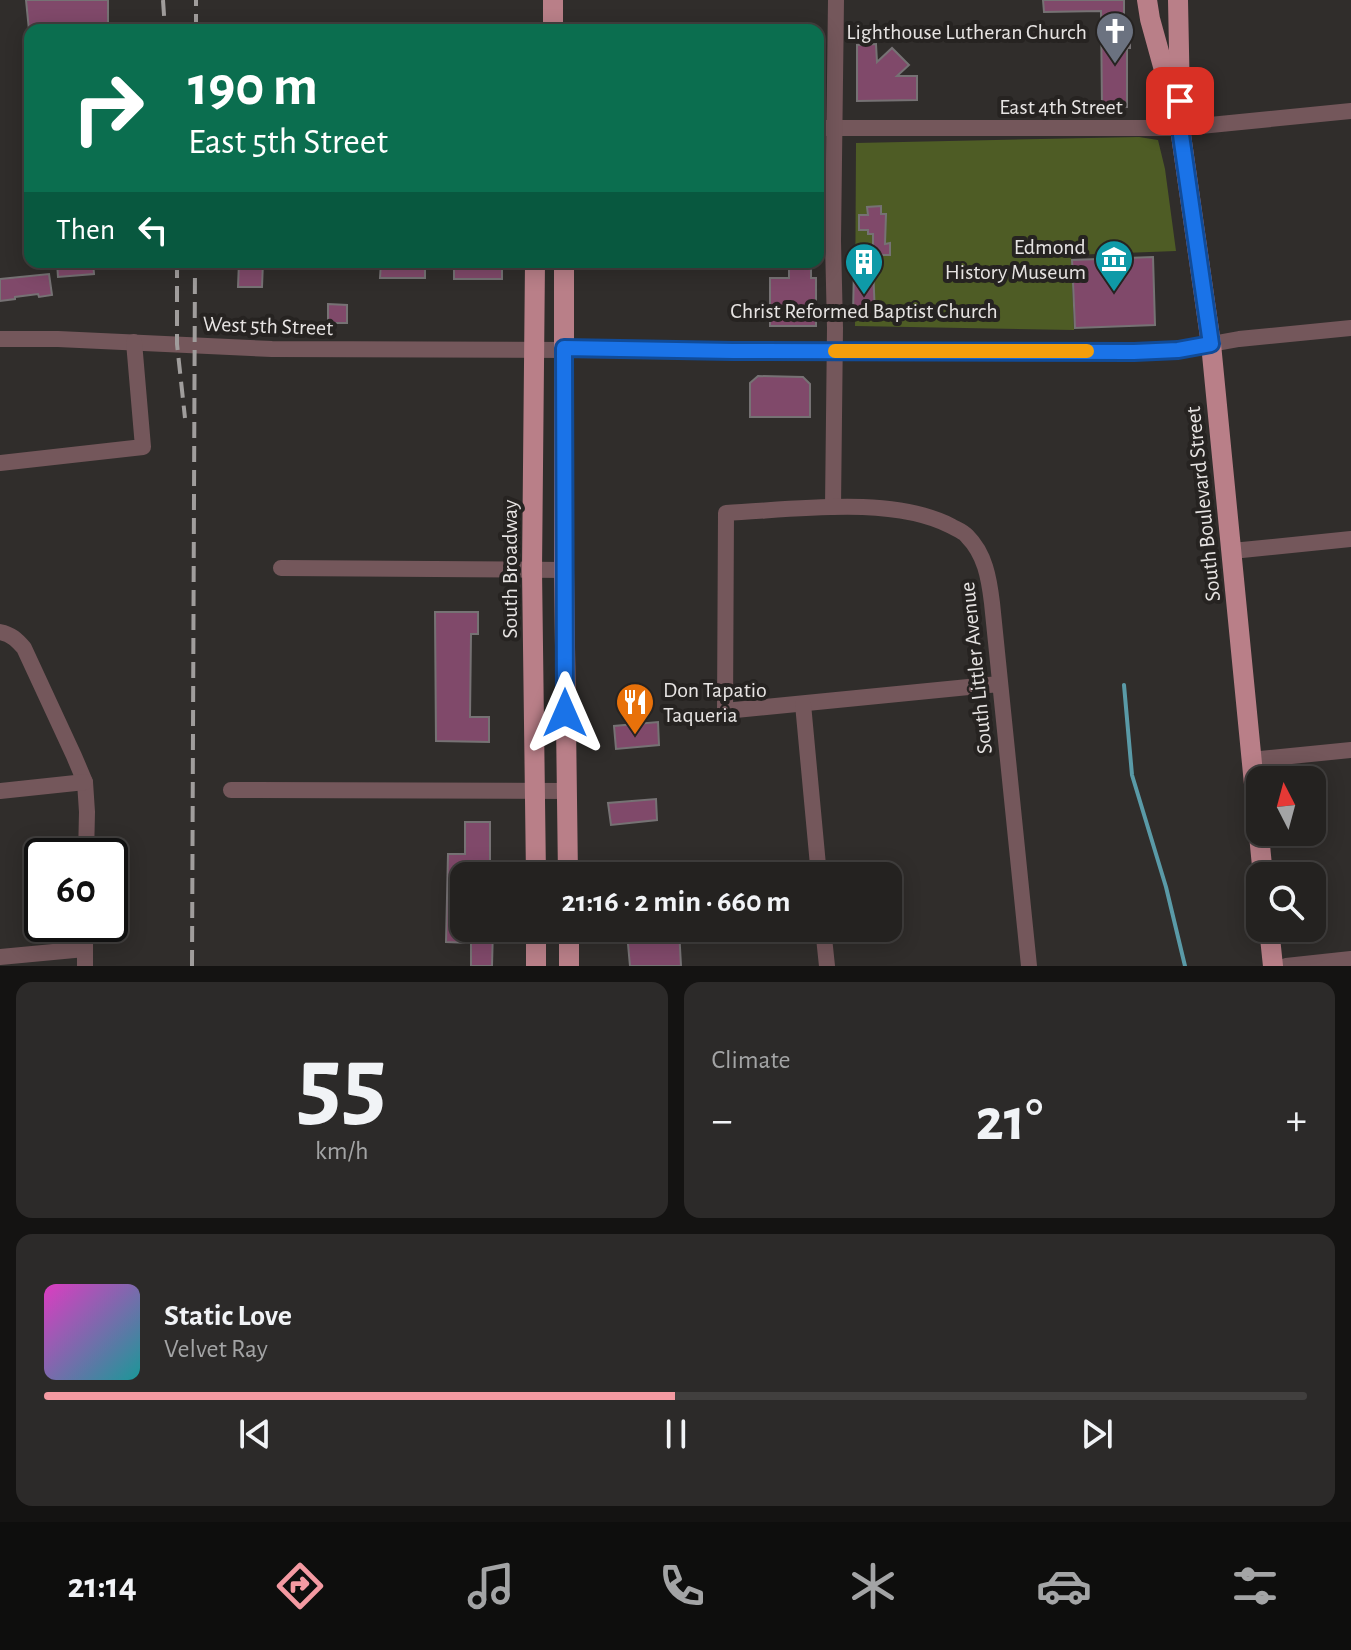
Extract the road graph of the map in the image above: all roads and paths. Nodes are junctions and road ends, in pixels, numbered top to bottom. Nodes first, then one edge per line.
1 (553, 0) edge
2 (836, 0) edge
3 (1147, 0) edge
4 (1178, 0) edge
5 (553, 24) edge
6 (1351, 111) edge
7 (826, 128) edge
8 (1180, 128) junction
9 (535, 268) edge
10 (564, 268) edge
11 (1351, 328) edge
12 (0, 339) edge
13 (134, 342) junction
14 (1211, 344) junction
15 (564, 348) junction
16 (534, 349) junction
17 (834, 351) junction
18 (0, 463) edge
19 (833, 507) junction
20 (1351, 539) edge
21 (1232, 551) junction
22 (281, 568) dead end
23 (532, 570) junction
24 (564, 570) junction
25 (0, 632) edge
26 (999, 684) junction
27 (803, 704) junction
28 (1351, 750) edge
29 (1251, 760) junction
30 (85, 782) junction
31 (231, 790) dead end
32 (0, 791) edge
33 (566, 791) junction
34 (536, 792) junction
35 (86, 838) edge
36 (536, 862) edge
37 (568, 862) edge
38 (818, 862) edge
39 (1262, 862) edge
40 (85, 942) edge
41 (536, 942) edge
42 (569, 942) edge
43 (824, 942) edge
44 (1270, 942) edge
45 (85, 949) junction
46 (0, 957) edge
47 (1351, 959) edge
48 (85, 966) edge
49 (536, 966) edge
50 (569, 966) edge
51 (827, 966) edge
52 (1029, 966) edge
53 (1273, 966) edge
54 (1286, 966) edge

1 - 5 main road
2 - 7 street
3 - 8 main road, South Boulevard Street
4 - 8 main road, South Boulevard Street
6 - 8 street, East 4th Street
7 - 8 street, East 4th Street
7 - 17 street
8 - 14 main road, South Boulevard Street
9 - 16 main road, South Broadway
10 - 15 main road
11 - 14 street, West 5th Street
12 - 13 street, West 5th Street
13 - 16 street, West 5th Street
13 - 18 street
14 - 17 street, West 5th Street
14 - 21 main road, South Boulevard Street
15 - 16 street, West 5th Street
15 - 17 street, West 5th Street
15 - 24 main road
16 - 23 main road, South Broadway
17 - 19 street
19 - 26 street, South Littler Avenue
19 - 27 street, South Littler Avenue
20 - 21 street
21 - 29 main road, South Boulevard Street
22 - 23 street
23 - 24 street
23 - 34 main road, South Broadway
24 - 33 main road
25 - 30 street
26 - 27 street
26 - 52 street, South Littler Avenue
27 - 38 street
28 - 29 street
29 - 39 main road, South Boulevard Street
30 - 32 street
30 - 35 street
31 - 34 street
33 - 34 street
33 - 37 main road
34 - 36 main road, South Broadway
40 - 45 street
41 - 49 main road
42 - 50 main road
43 - 51 street
44 - 53 main road
45 - 46 street
45 - 48 street
47 - 54 street

